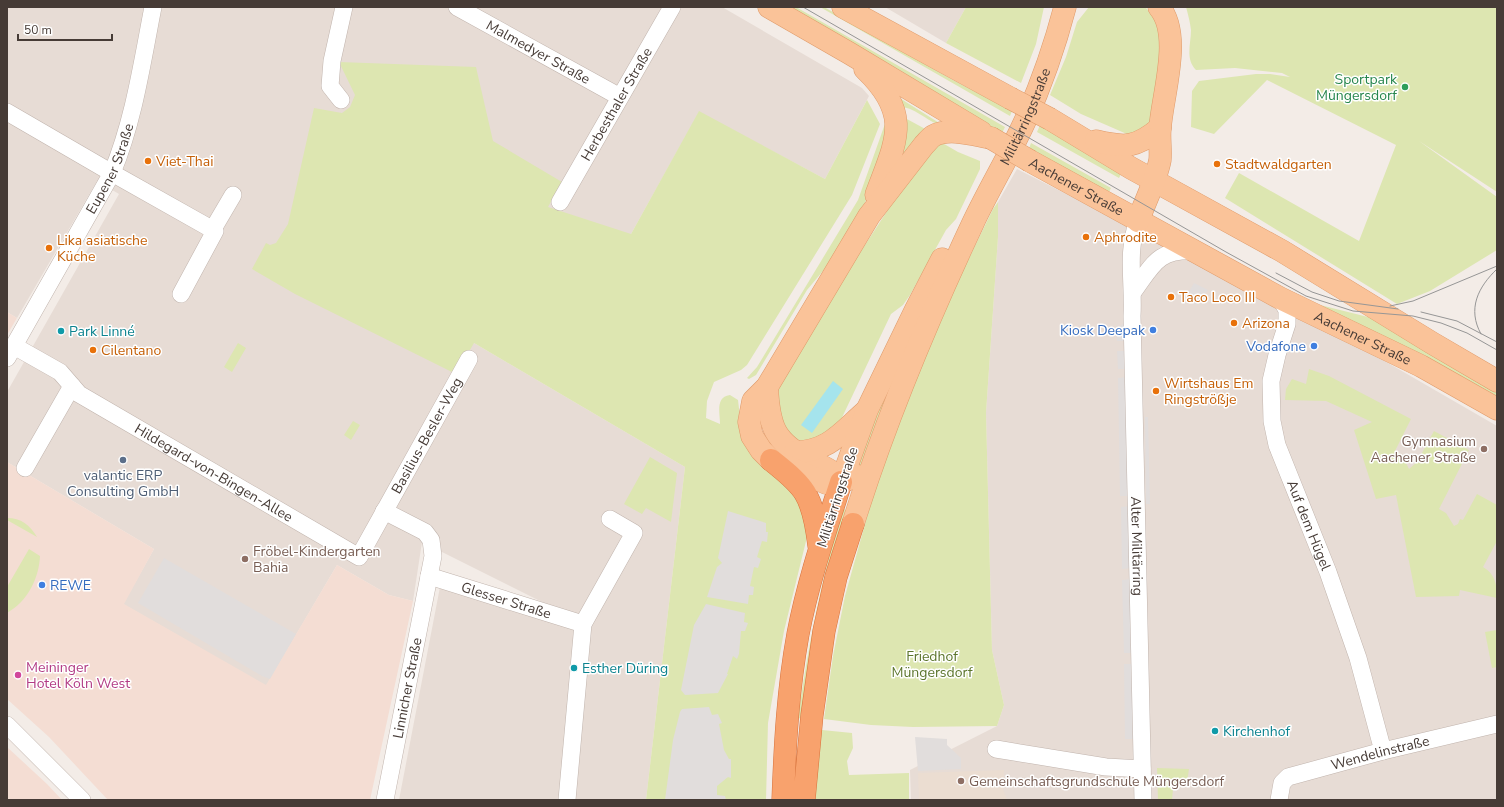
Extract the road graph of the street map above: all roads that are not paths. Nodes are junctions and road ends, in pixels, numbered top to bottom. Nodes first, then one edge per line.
1 (153, 7) edge
2 (344, 7) edge
3 (457, 7) edge
4 (672, 7) edge
5 (768, 7) edge
6 (843, 7) edge
7 (1082, 7) edge
8 (1160, 7) edge
9 (1063, 16) edge
10 (849, 52) junction
11 (620, 97) junction
12 (341, 100) dead end
13 (7, 112) edge
14 (1160, 128) junction
15 (1072, 132) junction
16 (991, 138) junction
17 (112, 174) junction
18 (1154, 180) junction
19 (233, 195) dead end
20 (560, 202) dead end
21 (869, 216) junction
22 (1138, 221) junction
23 (974, 222) junction
24 (213, 229) junction
25 (1197, 251) junction
26 (1133, 292) junction
27 (181, 294) dead end
28 (1280, 298) junction
29 (11, 352) edge
30 (469, 359) dead end
31 (1497, 381) edge
32 (72, 386) junction
33 (767, 388) junction
34 (1497, 409) edge
35 (867, 410) junction
36 (795, 452) junction
37 (771, 460) junction
38 (871, 467) junction
39 (25, 468) dead end
40 (841, 482) junction
41 (384, 511) junction
42 (610, 519) dead end
43 (853, 524) junction
44 (820, 549) junction
45 (359, 557) joint
46 (429, 576) junction
47 (583, 624) junction
48 (7, 724) edge
49 (1497, 724) edge
50 (996, 749) dead end
51 (1383, 751) junction
52 (1142, 769) junction
53 (1280, 795) edge
54 (82, 800) edge
55 (385, 800) edge
56 (567, 800) edge
57 (783, 800) edge
58 (804, 800) edge
59 (1143, 800) edge

1 - 17 street, Eupener Straße
2 - 12 street
3 - 11 street, Malmedyer Straße
4 - 11 street, Herbesthaler Straße
5 - 10 main road, Aachener Straße
6 - 15 main road, Aachener Straße, bridge
7 - 9 main road
8 - 14 main road
9 - 23 main road, Militärringstraße
10 - 16 main road, Aachener Straße
10 - 21 main road
11 - 20 street, Herbesthaler Straße
13 - 17 street
14 - 15 main road
14 - 18 main road
15 - 18 main road, Aachener Straße
16 - 21 main road
16 - 22 main road, Aachener Straße, bridge
17 - 24 street
17 - 29 street, Eupener Straße
18 - 22 main road
18 - 31 main road, Aachener Straße
19 - 24 street
21 - 33 main road
22 - 25 main road, Aachener Straße
22 - 26 street, Alter Militärring
23 - 35 main road, Militärringstraße
23 - 38 main road, Militärringstraße
24 - 27 street
25 - 26 street
25 - 28 main road, Aachener Straße
26 - 52 street, Alter Militärring
28 - 34 main road, Aachener Straße
28 - 51 street, Auf dem Hügel
29 - 32 street, Hildegard-von-Bingen-Allee
30 - 41 street, Basilius-Besler-Weg
32 - 39 street
32 - 45 street, Hildegard-von-Bingen-Allee
33 - 36 main road
33 - 37 main road
35 - 36 main road
35 - 40 main road, Militärringstraße
36 - 40 main road
37 - 40 main road
37 - 44 highway
38 - 40 main road
38 - 43 main road, Militärringstraße
40 - 43 main road
40 - 44 highway, Militärringstraße
41 - 45 street, Basilius-Besler-Weg
41 - 46 street
42 - 47 street
43 - 58 highway, Militärringstraße
44 - 57 highway, Militärringstraße
46 - 47 street, Glesser Straße
46 - 55 street, Linnicher Straße
47 - 56 street
48 - 54 street
49 - 51 street, Wendelinstraße
50 - 52 street
51 - 53 street, Wendelinstraße
52 - 59 street, Alter Militärring

